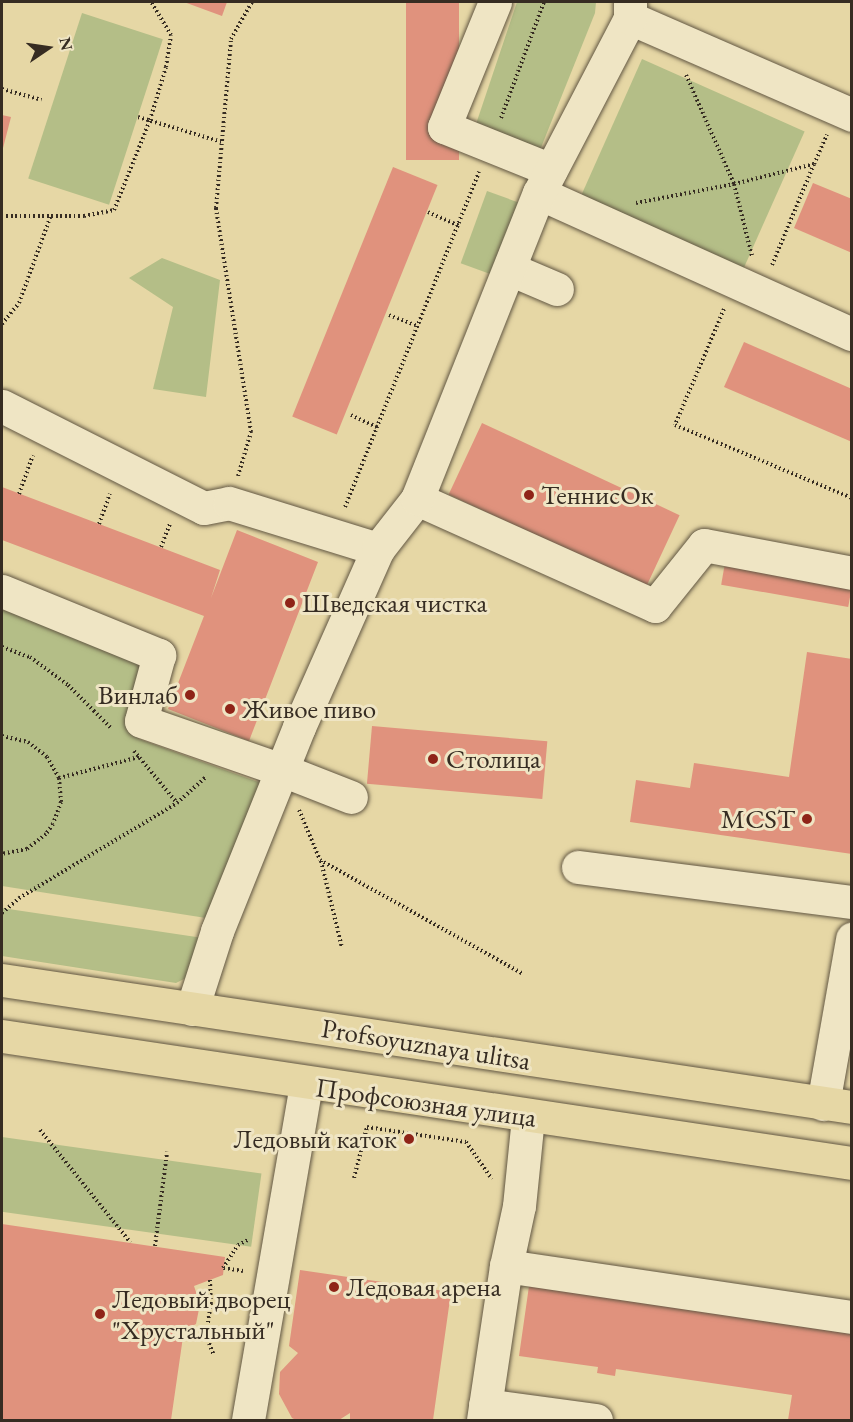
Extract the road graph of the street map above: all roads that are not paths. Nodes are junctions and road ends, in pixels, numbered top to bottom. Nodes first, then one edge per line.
1 (495, 2) edge
2 (630, 10) edge
3 (844, 112) edge
4 (545, 182) junction
5 (510, 269) junction
6 (557, 290) dead end
7 (852, 334) edge
8 (2, 406) edge
9 (417, 499) junction
10 (378, 549) junction
11 (852, 573) edge
12 (2, 591) edge
13 (282, 770) junction
14 (351, 797) dead end
15 (578, 867) dead end
16 (852, 902) edge
17 (852, 939) edge
18 (9, 986) edge
19 (192, 1009) junction
20 (6, 1035) edge
21 (306, 1084) junction
22 (837, 1106) edge
23 (528, 1117) junction
24 (852, 1163) edge
25 (506, 1266) junction
26 (852, 1317) edge
27 (484, 1413) edge
28 (248, 1420) edge
29 (596, 1420) edge

1 - 4 lane
2 - 3 lane
2 - 4 lane
4 - 5 lane
4 - 7 lane
5 - 6 lane
5 - 9 lane
8 - 10 lane
9 - 10 lane
9 - 11 lane
10 - 13 lane
12 - 13 lane
13 - 14 lane
13 - 19 lane
15 - 16 lane
17 - 22 lane
18 - 19 main road, Profsoyuznaya ulitsa
19 - 22 main road, Profsoyuznaya ulitsa
20 - 21 main road, Профсоюзная улица
21 - 23 main road, Профсоюзная улица
21 - 28 lane
23 - 24 main road, Профсоюзная улица
23 - 25 lane
25 - 26 lane
25 - 27 lane
27 - 29 lane

